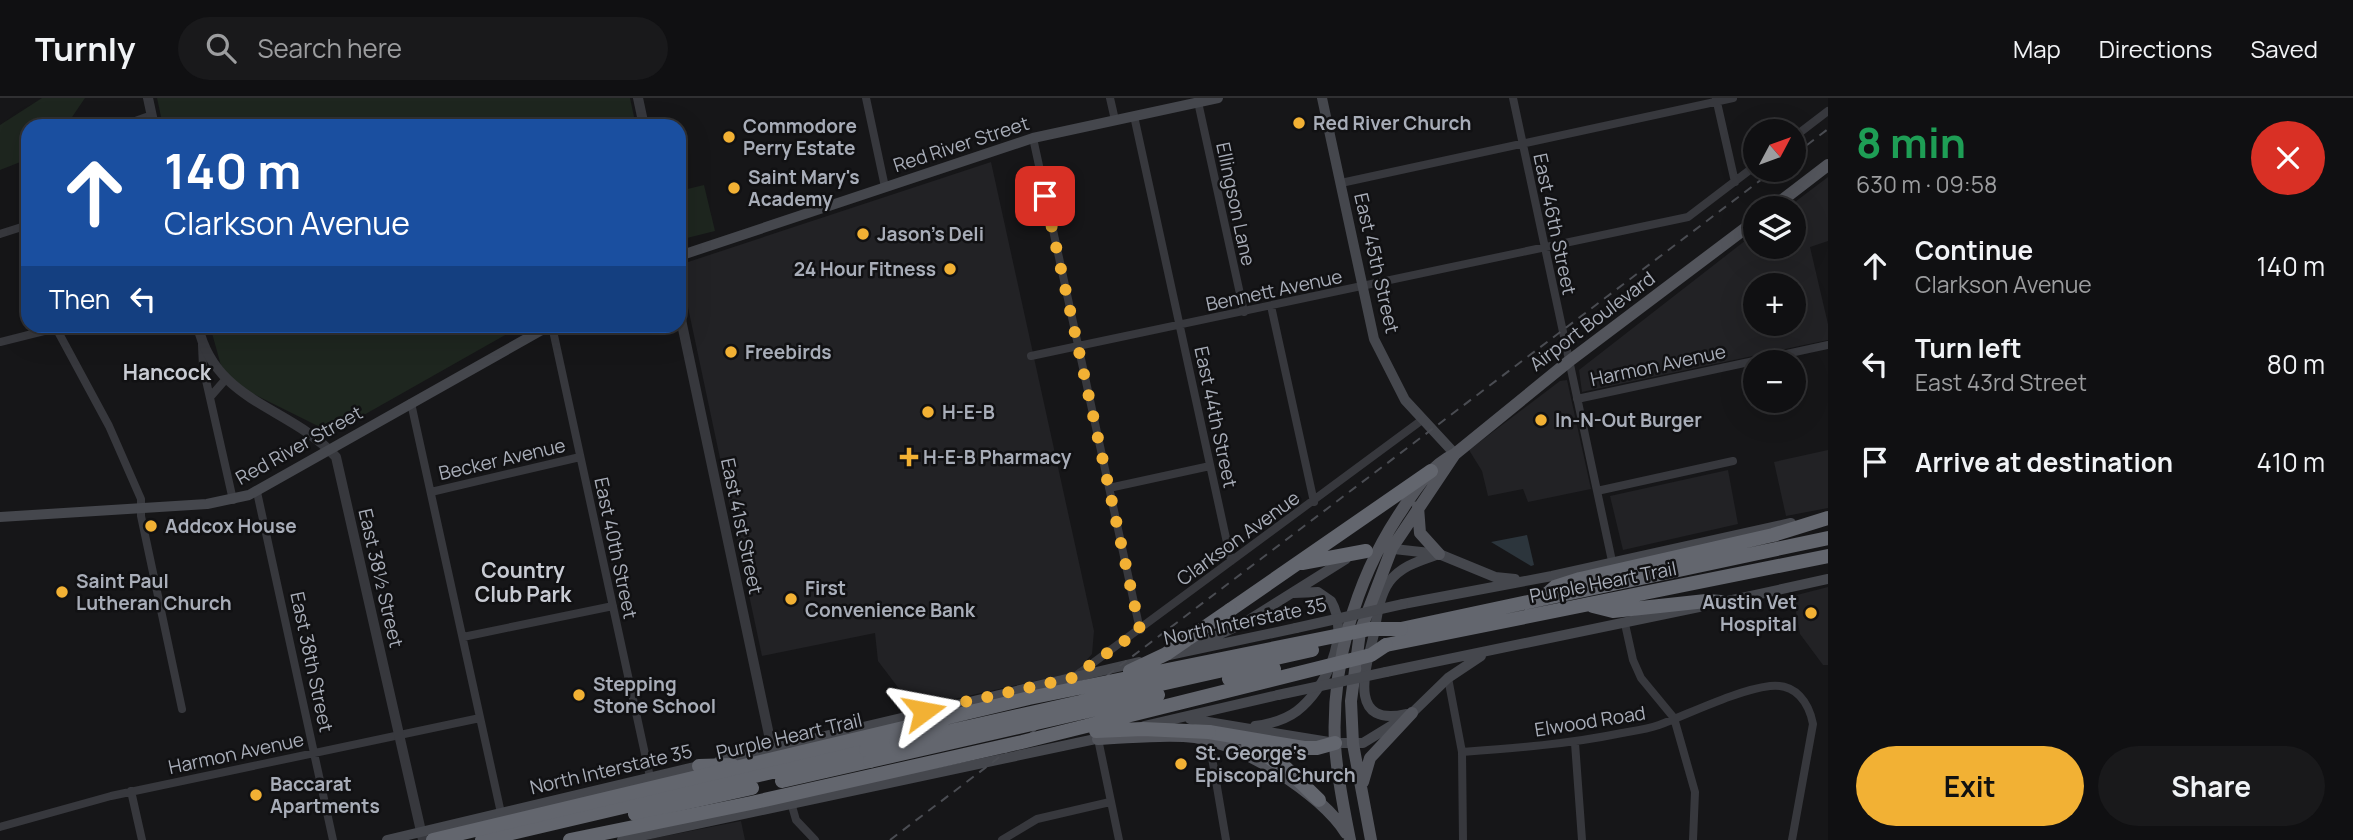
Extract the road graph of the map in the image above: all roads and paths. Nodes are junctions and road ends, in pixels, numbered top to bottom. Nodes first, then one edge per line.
1 (148, 98) edge
2 (638, 98) edge
3 (866, 98) edge
4 (1110, 98) edge
5 (1216, 98) edge
6 (1322, 98) edge
7 (1513, 98) edge
8 (1732, 98) edge
9 (1717, 100) edge
10 (1198, 102) junction
11 (1828, 111) edge
12 (152, 115) junction
13 (1134, 116) junction
14 (141, 119) edge
15 (153, 119) edge
16 (642, 119) edge
17 (1115, 120) junction
18 (1806, 128) edge
19 (1033, 138) junction
20 (1522, 144) junction
21 (1828, 166) edge
22 (1743, 176) edge
23 (1735, 182) junction
24 (1341, 183) junction
25 (885, 187) junction
26 (1788, 196) edge
27 (21, 227) edge
28 (1743, 230) edge
29 (0, 234) edge
30 (1544, 248) junction
31 (686, 254) edge
32 (1363, 287) junction
33 (1271, 306) junction
34 (1244, 312) junction
35 (1180, 326) junction
36 (33, 333) edge
37 (58, 333) edge
38 (200, 333) edge
39 (537, 333) edge
40 (552, 333) edge
41 (684, 333) edge
42 (0, 342) edge
43 (202, 342) junction
44 (1828, 345) edge
45 (1077, 346) junction
46 (1031, 356) dead end
47 (1568, 362) junction
48 (225, 380) junction
49 (211, 396) junction
50 (1577, 399) junction
51 (411, 403) junction
52 (1422, 420) junction
53 (329, 449) junction
54 (1455, 454) junction
55 (580, 457) junction
56 (1733, 461) dead end
57 (1210, 467) junction
58 (1431, 471) junction
59 (1109, 488) junction
60 (1597, 491) junction
61 (257, 492) junction
62 (431, 492) junction
63 (233, 500) junction
64 (1314, 502) junction
65 (1418, 507) junction
66 (141, 508) junction
67 (0, 517) edge
68 (1828, 517) edge
69 (1828, 537) edge
70 (1379, 549) junction
71 (1439, 554) junction
72 (1828, 556) edge
73 (1231, 561) junction
74 (1612, 561) junction
75 (1295, 565) junction
76 (1828, 579) edge
77 (1528, 580) junction
78 (1291, 593) junction
79 (1539, 600) junction
80 (1721, 602) junction
81 (1589, 604) junction
82 (613, 606) junction
83 (1625, 624) junction
84 (1401, 629) junction
85 (1140, 630) junction
86 (463, 637) junction
87 (1390, 644) junction
88 (1489, 651) junction
89 (1177, 653) junction
90 (1072, 678) junction
91 (1448, 678) junction
92 (1029, 698) junction
93 (955, 704) junction
94 (182, 709) dead end
95 (924, 711) junction
96 (1412, 713) junction
97 (909, 715) junction
98 (480, 718) junction
99 (1182, 718) junction
100 (1674, 718) junction
101 (876, 723) junction
102 (1249, 727) junction
103 (398, 736) junction
104 (1214, 736) junction
105 (1098, 739) junction
106 (1021, 742) junction
107 (1335, 743) junction
108 (1575, 743) junction
109 (1353, 744) junction
110 (772, 749) junction
111 (1462, 752) junction
112 (314, 754) junction
113 (842, 755) junction
114 (868, 756) junction
115 (970, 765) junction
116 (699, 766) junction
117 (930, 774) junction
118 (650, 777) junction
119 (890, 782) junction
120 (131, 791) junction
121 (1319, 800) joint
122 (1362, 800) junction
123 (1110, 802) junction
124 (792, 806) junction
125 (502, 813) junction
126 (0, 827) edge
127 (425, 837) edge
128 (142, 840) edge
129 (333, 840) edge
130 (387, 840) edge
131 (482, 840) edge
132 (521, 840) edge
133 (570, 840) edge
134 (622, 840) edge
135 (815, 840) edge
136 (1002, 840) edge
137 (1119, 840) edge
138 (1226, 840) edge
139 (1349, 840) edge
140 (1371, 840) edge
141 (1463, 840) edge
142 (1582, 840) edge
143 (1693, 840) edge
144 (1792, 840) edge

1 - 12 street
2 - 16 street
3 - 25 street
4 - 17 street
5 - 10 main road, Red River Street
6 - 24 main road, East 45th Street
7 - 20 street, East 46th Street
8 - 9 street
9 - 20 street
9 - 23 street
10 - 13 main road, Red River Street
10 - 34 street, Ellingson Lane
11 - 18 street
12 - 14 street
12 - 15 street
13 - 17 main road, Red River Street
13 - 35 street, East 44th Street
17 - 19 main road, Red River Street
19 - 25 main road, Red River Street
19 - 45 street
20 - 24 street
20 - 30 street, East 46th Street
21 - 26 main road
22 - 23 street
23 - 30 street, Bennett Avenue
24 - 32 main road, East 45th Street
25 - 31 main road, Red River Street
27 - 29 street
28 - 47 main road, Airport Boulevard
30 - 32 street, Bennett Avenue
30 - 47 street, East 46th Street
32 - 33 street, Bennett Avenue
32 - 52 main road, East 45th Street
33 - 34 street, Bennett Avenue
33 - 64 street
34 - 35 street, Bennett Avenue
35 - 45 street, Bennett Avenue
35 - 57 street, East 44th Street
36 - 42 street
37 - 66 street
38 - 43 street
39 - 51 main road, Red River Street
40 - 55 street, East 40th Street
41 - 110 street, East 41st Street
43 - 48 street
43 - 49 street
44 - 50 street, Harmon Avenue
45 - 46 street, Bennett Avenue
45 - 59 street
47 - 50 street, East 46th Street
47 - 54 main road, Airport Boulevard
48 - 49 street
48 - 53 street
49 - 63 street
50 - 60 street, East 46th Street
51 - 53 main road, Red River Street
51 - 62 street
52 - 54 main road, East 45th Street
52 - 64 street, Clarkson Avenue
53 - 61 main road, Red River Street
53 - 103 street, East 38½ Street
54 - 58 main road, Airport Boulevard
54 - 65 main road, Airport Boulevard
55 - 62 street, Becker Avenue
55 - 82 street, East 40th Street
56 - 60 street
57 - 59 street
57 - 73 street, East 44th Street
58 - 70 main road, Airport Boulevard
58 - 75 highway
59 - 85 street
60 - 74 street, East 46th Street
61 - 63 main road, Red River Street
61 - 112 street, East 38th Street
62 - 86 street
63 - 66 main road, Red River Street
64 - 73 street, Clarkson Avenue
65 - 70 main road, Airport Boulevard
65 - 71 main road
66 - 67 main road, Red River Street
66 - 94 street
68 - 74 main road, North Interstate 35
68 - 79 highway
69 - 79 highway, Purple Heart Trail
70 - 71 main road
70 - 75 highway
70 - 78 main road
70 - 107 main road, Airport Boulevard
70 - 109 main road, Airport Boulevard
71 - 77 main road
71 - 96 main road
72 - 81 highway, Purple Heart Trail
73 - 85 street, Clarkson Avenue
74 - 77 main road, North Interstate 35
75 - 92 highway, bridge
76 - 80 main road
77 - 89 main road, North Interstate 35, bridge
78 - 89 main road
78 - 102 main road
79 - 84 highway, Purple Heart Trail
80 - 81 highway
80 - 83 main road
81 - 87 highway, Purple Heart Trail
82 - 86 street
82 - 118 street, East 40th Street
83 - 88 main road
83 - 100 street
84 - 92 highway, Purple Heart Trail, bridge
84 - 114 highway, Purple Heart Trail, bridge
85 - 90 street, Clarkson Avenue
86 - 98 street
87 - 106 highway, Purple Heart Trail, bridge
87 - 114 highway, Purple Heart Trail, bridge
88 - 91 main road
88 - 99 main road, bridge
89 - 90 main road, North Interstate 35
90 - 93 main road, North Interstate 35
91 - 96 main road
91 - 111 street
92 - 127 highway, Purple Heart Trail, bridge
93 - 95 main road, North Interstate 35
93 - 115 main road
95 - 97 main road, North Interstate 35
95 - 117 street
96 - 109 main road
96 - 122 main road
97 - 101 main road, North Interstate 35
97 - 117 street
98 - 103 street, Harmon Avenue
98 - 125 street
99 - 102 main road
99 - 105 main road
100 - 108 street, Elwood Road
100 - 143 street
100 - 144 street, Elwood Road
101 - 110 main road, North Interstate 35
101 - 119 main road
102 - 107 main road
103 - 112 street, Harmon Avenue
103 - 127 street, East 38½ Street
104 - 105 main road
104 - 106 highway, bridge
104 - 107 highway
104 - 121 highway
104 - 138 street
105 - 115 main road
105 - 123 street
106 - 133 highway, Purple Heart Trail, bridge
107 - 109 main road
107 - 139 main road, Airport Boulevard
108 - 111 street, Elwood Road
108 - 142 street
109 - 122 main road, Airport Boulevard
110 - 116 main road, North Interstate 35
111 - 141 street
112 - 120 street, Harmon Avenue
112 - 129 street, East 38th Street
113 - 114 highway, Purple Heart Trail
113 - 116 highway
113 - 131 highway, Purple Heart Trail
114 - 132 highway, Purple Heart Trail
115 - 117 main road
116 - 118 main road, North Interstate 35
117 - 119 main road
118 - 125 main road, North Interstate 35
119 - 124 main road
120 - 126 street, Harmon Avenue
120 - 128 street
121 - 139 main road
122 - 140 main road, Airport Boulevard
123 - 136 street
123 - 137 street
124 - 134 main road
124 - 135 street
125 - 127 main road, North Interstate 35
127 - 130 main road, North Interstate 35

